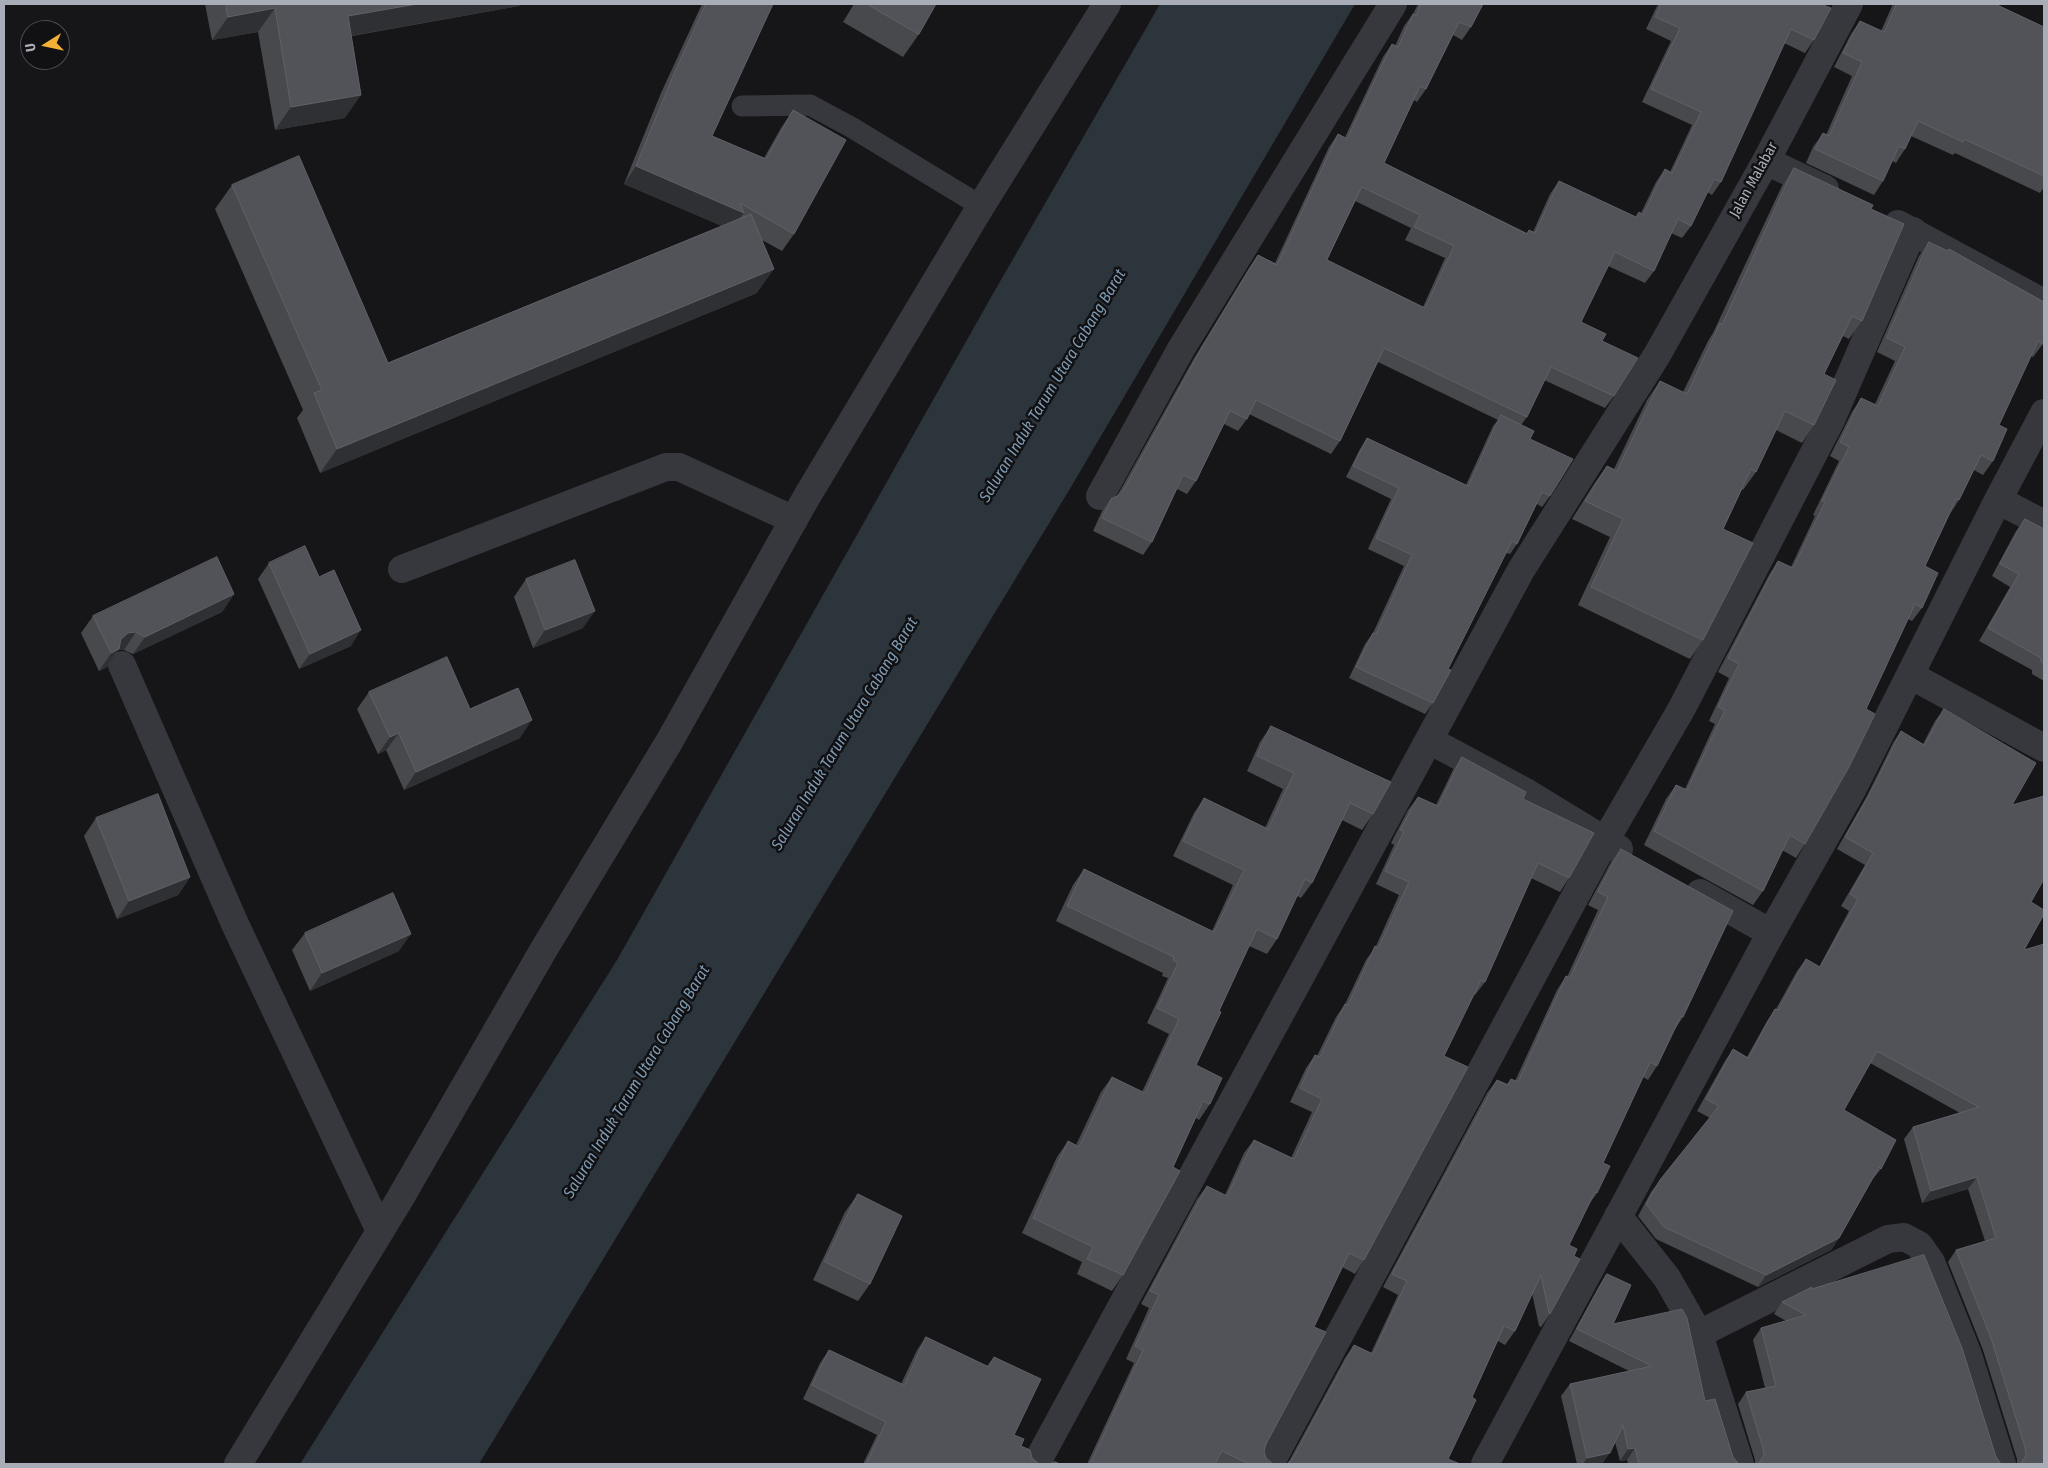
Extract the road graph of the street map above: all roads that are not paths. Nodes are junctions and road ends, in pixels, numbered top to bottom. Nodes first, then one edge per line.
1 (1106, 4) edge
2 (1392, 4) edge
3 (1849, 4) edge
4 (742, 106) dead end
5 (1766, 161) junction
6 (1844, 198) edge
7 (981, 206) junction
8 (1878, 215) edge
9 (1913, 232) junction
10 (2044, 302) edge
11 (2044, 414) edge
12 (1100, 496) dead end
13 (1998, 500) junction
14 (794, 520) junction
15 (2044, 524) edge
16 (402, 569) dead end
17 (122, 665) edge
18 (1910, 676) junction
19 (1429, 740) junction
20 (2044, 748) edge
21 (1604, 841) junction
22 (1638, 859) edge
23 (1680, 882) edge
24 (1771, 933) junction
25 (1618, 1216) junction
26 (380, 1231) junction
27 (1699, 1334) junction
28 (238, 1464) edge
29 (1036, 1464) edge
30 (1270, 1464) edge
31 (1485, 1464) edge
32 (1740, 1464) edge
33 (2002, 1464) edge

1 - 7 street
2 - 12 street
3 - 5 street, Jalan Malabar
4 - 7 lane
5 - 6 street
5 - 19 street, Jalan Malabar
7 - 14 street
8 - 9 street
9 - 10 street
9 - 21 street
11 - 13 street
13 - 15 street
13 - 18 street
14 - 16 street
14 - 26 street
17 - 26 street
18 - 20 street
18 - 24 street
19 - 21 street
19 - 29 street, Jalan Malabar
21 - 22 street
21 - 30 street
23 - 24 street
24 - 25 street
25 - 27 street
25 - 31 street
26 - 28 street
27 - 32 street
27 - 33 street

